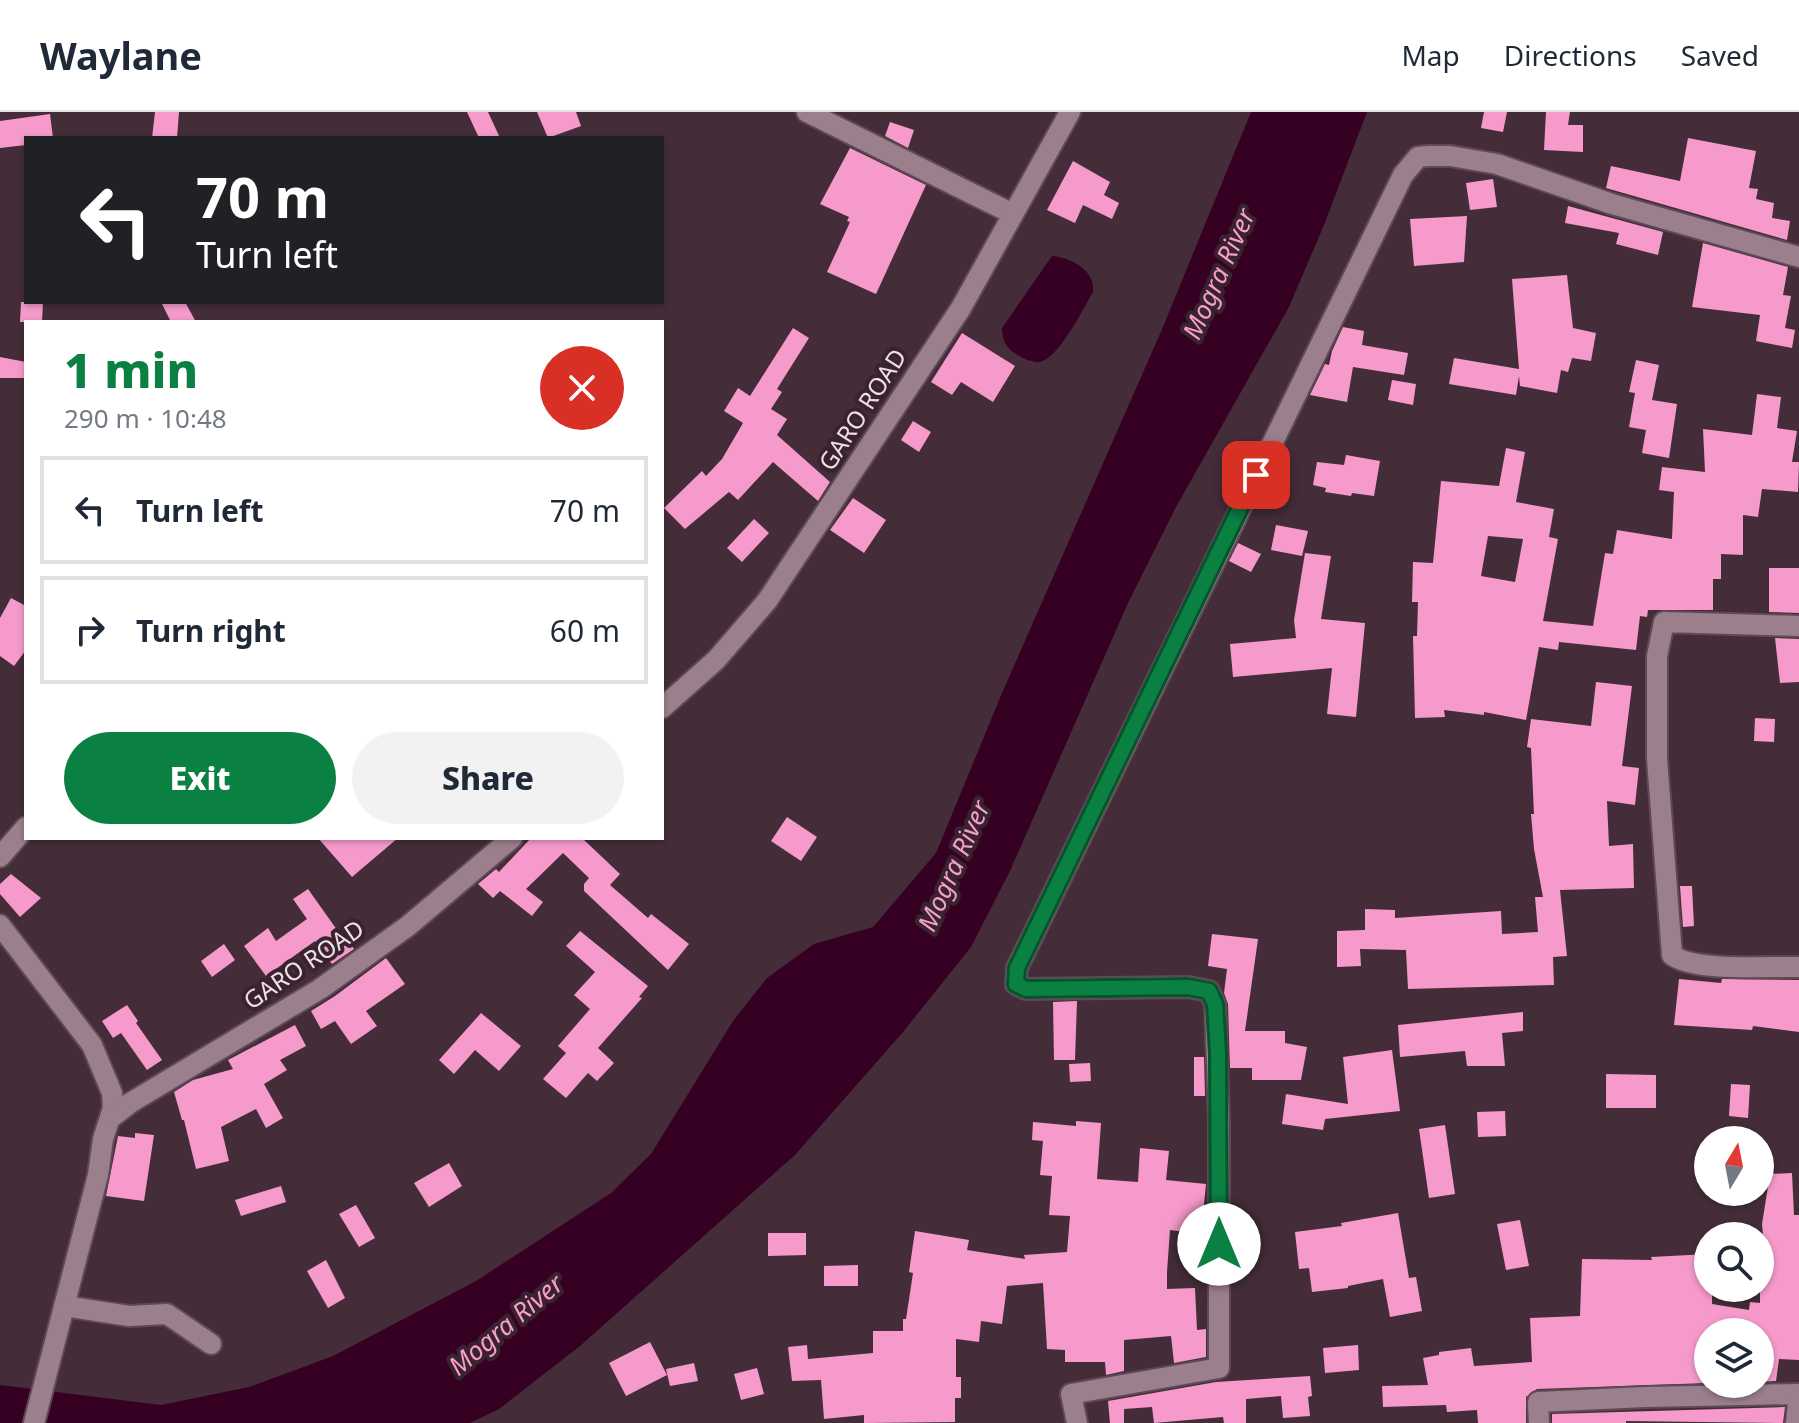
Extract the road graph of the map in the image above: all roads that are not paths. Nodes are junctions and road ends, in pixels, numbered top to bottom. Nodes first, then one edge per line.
1 (807, 112) edge
2 (1070, 112) edge
3 (1013, 214) junction
4 (1799, 257) edge
5 (1799, 626) edge
6 (664, 706) edge
7 (24, 829) edge
8 (510, 840) edge
9 (0, 857) edge
10 (0, 925) edge
11 (1799, 967) edge
12 (112, 1117) junction
13 (62, 1314) junction
14 (211, 1344) dead end
15 (1799, 1394) edge
16 (34, 1423) edge
17 (1077, 1423) edge
18 (1539, 1423) edge
19 (1796, 1423) edge

1 - 3 street
2 - 3 street, GARO ROAD
3 - 6 street, GARO ROAD
4 - 17 street
5 - 11 street
7 - 9 street
8 - 12 street, GARO ROAD
10 - 12 street
12 - 13 street
13 - 14 street
13 - 16 street
15 - 18 street
15 - 19 street

